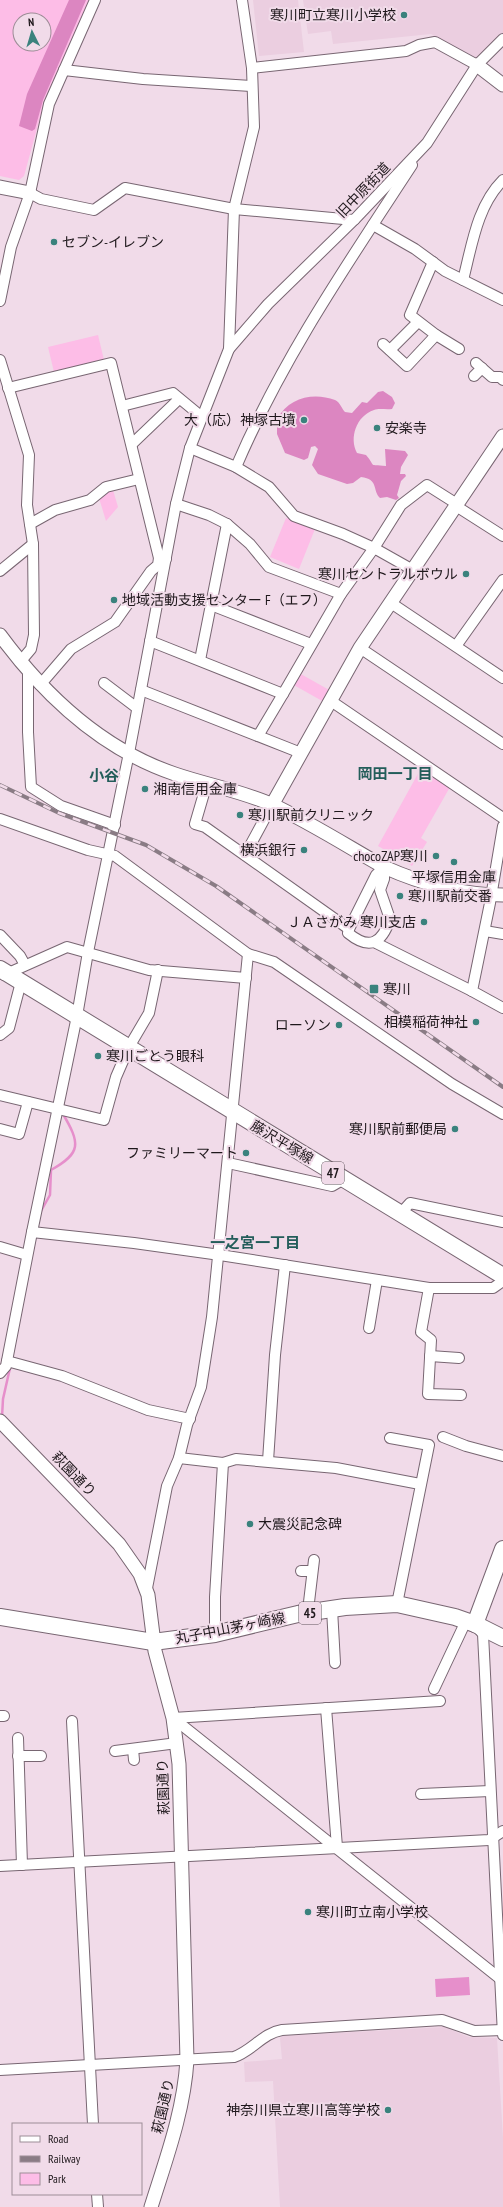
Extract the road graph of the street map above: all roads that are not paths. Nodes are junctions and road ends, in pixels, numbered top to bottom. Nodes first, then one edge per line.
1 (95, 0) edge
2 (242, 0) edge
3 (503, 40) edge
4 (477, 65) junction
5 (252, 68) junction
6 (64, 70) junction
7 (503, 84) edge
8 (251, 86) junction
9 (503, 180) edge
10 (397, 181) junction
11 (0, 187) edge
12 (30, 193) junction
13 (234, 209) junction
14 (354, 220) junction
15 (373, 225) junction
16 (433, 262) junction
17 (463, 280) junction
18 (503, 300) edge
19 (0, 301) edge
20 (418, 322) junction
21 (436, 335) junction
22 (229, 349) junction
23 (458, 349) dead end
24 (0, 360) edge
25 (474, 376) dead end
26 (502, 376) edge
27 (8, 388) junction
28 (178, 399) junction
29 (122, 406) junction
30 (202, 417) junction
31 (503, 436) edge
32 (132, 444) junction
33 (190, 448) junction
34 (236, 467) junction
35 (139, 480) junction
36 (176, 504) junction
37 (456, 505) junction
38 (30, 524) junction
39 (227, 524) junction
40 (503, 536) edge
41 (32, 544) junction
42 (374, 548) junction
43 (162, 559) junction
44 (413, 570) junction
45 (0, 571) edge
46 (503, 580) edge
47 (341, 594) junction
48 (391, 602) junction
49 (211, 605) junction
50 (0, 635) edge
51 (150, 642) junction
52 (311, 644) junction
53 (456, 646) junction
54 (360, 648) junction
55 (200, 660) junction
56 (24, 667) junction
57 (503, 678) edge
58 (104, 683) dead end
59 (40, 685) junction
60 (140, 690) junction
61 (283, 694) junction
62 (331, 701) junction
63 (137, 708) junction
64 (258, 736) junction
65 (503, 744) edge
66 (129, 753) junction
67 (301, 753) junction
68 (207, 783) junction
69 (272, 805) junction
70 (0, 818) edge
71 (503, 818) edge
72 (114, 825) junction
73 (503, 826) edge
74 (108, 854) junction
75 (245, 855) junction
76 (384, 867) junction
77 (497, 895) edge
78 (349, 929) junction
79 (485, 931) junction
80 (503, 934) edge
81 (0, 935) edge
82 (376, 943) junction
83 (88, 952) junction
84 (248, 954) junction
85 (25, 965) junction
86 (158, 970) junction
87 (2, 973) edge
88 (246, 978) junction
89 (21, 982) junction
90 (472, 991) junction
91 (503, 1008) edge
92 (77, 1016) junction
93 (0, 1034) edge
94 (133, 1049) junction
95 (0, 1095) edge
96 (28, 1102) junction
97 (61, 1111) junction
98 (233, 1112) junction
99 (503, 1114) edge
100 (0, 1129) edge
101 (228, 1163) junction
102 (344, 1180) junction
103 (401, 1214) junction
104 (503, 1222) edge
105 (32, 1232) junction
106 (0, 1247) edge
107 (27, 1255) junction
108 (220, 1255) junction
109 (285, 1265) junction
110 (503, 1276) edge
111 (377, 1280) junction
112 (503, 1281) edge
113 (429, 1288) junction
114 (369, 1328) dead end
115 (430, 1356) junction
116 (459, 1358) dead end
117 (7, 1361) junction
118 (0, 1373) edge
119 (461, 1395) dead end
120 (190, 1419) junction
121 (0, 1421) edge
122 (390, 1438) dead end
123 (448, 1442) dead end
124 (503, 1456) edge
125 (179, 1458) junction
126 (268, 1461) junction
127 (223, 1463) junction
128 (420, 1484) junction
129 (502, 1555) edge
130 (314, 1560) dead end
131 (301, 1570) dead end
132 (312, 1571) junction
133 (146, 1588) junction
134 (397, 1604) junction
135 (332, 1609) junction
136 (311, 1612) junction
137 (0, 1617) edge
138 (470, 1623) junction
139 (215, 1634) junction
140 (503, 1638) edge
141 (153, 1642) junction
142 (332, 1657) dead end
143 (440, 1684) dead end
144 (440, 1701) dead end
145 (326, 1708) junction
146 (173, 1718) junction
147 (72, 1721) dead end
148 (18, 1738) dead end
149 (177, 1744) junction
150 (133, 1749) junction
151 (115, 1751) dead end
152 (18, 1756) junction
153 (41, 1756) dead end
154 (134, 1760) dead end
155 (425, 1790) dead end
156 (490, 1791) junction
157 (503, 1830) edge
158 (493, 1838) junction
159 (337, 1848) junction
160 (181, 1856) junction
161 (79, 1862) junction
162 (22, 1865) junction
163 (0, 1866) edge
164 (502, 1954) edge
165 (502, 1981) edge
166 (503, 2030) edge
167 (503, 2034) edge
168 (187, 2060) junction
169 (89, 2065) junction
170 (0, 2070) edge
171 (93, 2123) edge
172 (97, 2195) edge
173 (98, 2207) edge
174 (151, 2207) edge

1 - 6 street
2 - 5 street
3 - 4 street
4 - 5 street
4 - 7 street
4 - 10 street
5 - 8 street
6 - 8 street
6 - 12 street
8 - 13 street
9 - 17 street
10 - 14 street, 旧中原街道
10 - 15 street
11 - 12 street
12 - 13 street
12 - 19 street
13 - 14 street
13 - 22 street
14 - 22 street, 旧中原街道
15 - 16 street
15 - 34 street
16 - 17 street
16 - 20 street
17 - 18 street
20 - 21 street
20 - 21 street
21 - 23 street
22 - 30 street
24 - 27 street
25 - 26 street
27 - 29 street
27 - 38 street
28 - 29 street
28 - 30 street
28 - 32 street
29 - 32 street
30 - 33 street
31 - 37 street
32 - 35 street
33 - 34 street
33 - 36 street
34 - 42 street
35 - 38 street
35 - 43 street
36 - 39 street
36 - 43 street
37 - 40 street
37 - 42 street
37 - 44 street
38 - 41 street
39 - 47 street
39 - 49 street
41 - 45 street
41 - 56 street
42 - 44 street
42 - 47 street
43 - 51 street
43 - 59 street
44 - 48 street
46 - 53 street
47 - 52 street
48 - 53 street
48 - 54 street
49 - 52 street
49 - 55 street
50 - 56 street
51 - 55 street
51 - 60 street
52 - 61 street
53 - 57 street
54 - 62 street
54 - 65 street
55 - 61 street
56 - 59 street
56 - 72 street
58 - 63 street
59 - 66 street
60 - 63 street
60 - 64 street
61 - 64 street
62 - 67 street
62 - 71 street
63 - 66 street
64 - 67 street
66 - 68 street
66 - 72 street
67 - 69 street
68 - 69 street
68 - 75 street
69 - 75 street
69 - 76 street
70 - 74 street
72 - 74 street
73 - 77 street
74 - 83 street
74 - 84 street
75 - 78 street
76 - 77 street
76 - 78 street
76 - 82 street
77 - 79 street
78 - 82 street
79 - 80 street
79 - 90 street
81 - 85 street
82 - 90 street
83 - 85 street
83 - 86 street
83 - 92 street
84 - 88 street
84 - 99 street
85 - 87 street
86 - 88 street
86 - 94 street
87 - 89 main road, 47
88 - 98 street
89 - 92 main road, 47
89 - 93 street
90 - 91 street
92 - 94 main road, 47
92 - 97 street
94 - 97 street
94 - 98 main road, 藤沢平塚線 / 47
95 - 96 street
96 - 97 street
96 - 100 street
97 - 105 street
98 - 101 street
98 - 102 main road, 藤沢平塚線 / 47
101 - 102 street
101 - 108 street
102 - 103 main road, 藤沢平塚線 / 47
103 - 104 street
103 - 110 main road, 藤沢平塚線 / 47
105 - 107 street
105 - 108 street
106 - 107 street
107 - 117 street
108 - 109 street
108 - 120 street
109 - 111 street
109 - 126 street
111 - 113 street
111 - 114 street
112 - 113 street
113 - 115 street
115 - 116 street
115 - 119 street
117 - 118 street
117 - 120 street
120 - 125 street
121 - 133 street, 萩園通り
122 - 128 street
123 - 124 street
125 - 127 street
125 - 133 street
126 - 127 street
126 - 128 street
127 - 139 street
128 - 134 street
129 - 138 main road
130 - 132 street
131 - 132 street
132 - 136 street
133 - 141 street, 萩園通り
134 - 135 main road, 丸子中山茅ヶ崎線 / 45
134 - 138 main road, 丸子中山茅ヶ崎線 / 45
135 - 136 main road, 丸子中山茅ヶ崎線 / 45
135 - 142 street
136 - 139 main road, 丸子中山茅ヶ崎線 / 45
137 - 141 main road, 丸子中山茅ヶ崎線 / 45
138 - 140 main road, 丸子中山茅ヶ崎線 / 45
138 - 143 street
138 - 156 street
139 - 141 main road, 丸子中山茅ヶ崎線 / 45
141 - 146 street, 萩園通り
144 - 145 street
145 - 146 street
145 - 159 street
146 - 149 street, 萩園通り
146 - 159 street
147 - 161 street
148 - 152 street
149 - 150 street
149 - 160 street, 萩園通り
150 - 151 street
150 - 154 street
152 - 153 street
152 - 162 street
155 - 156 street
156 - 158 street
157 - 158 street
158 - 159 street
158 - 164 street
159 - 160 street
159 - 165 street
160 - 161 street
160 - 168 street, 萩園通り
161 - 162 street
161 - 169 street
162 - 163 street
164 - 165 street
165 - 166 street
166 - 167 street
166 - 168 street
168 - 169 street
168 - 174 street, 萩園通り
169 - 170 street
169 - 171 street
172 - 173 street

